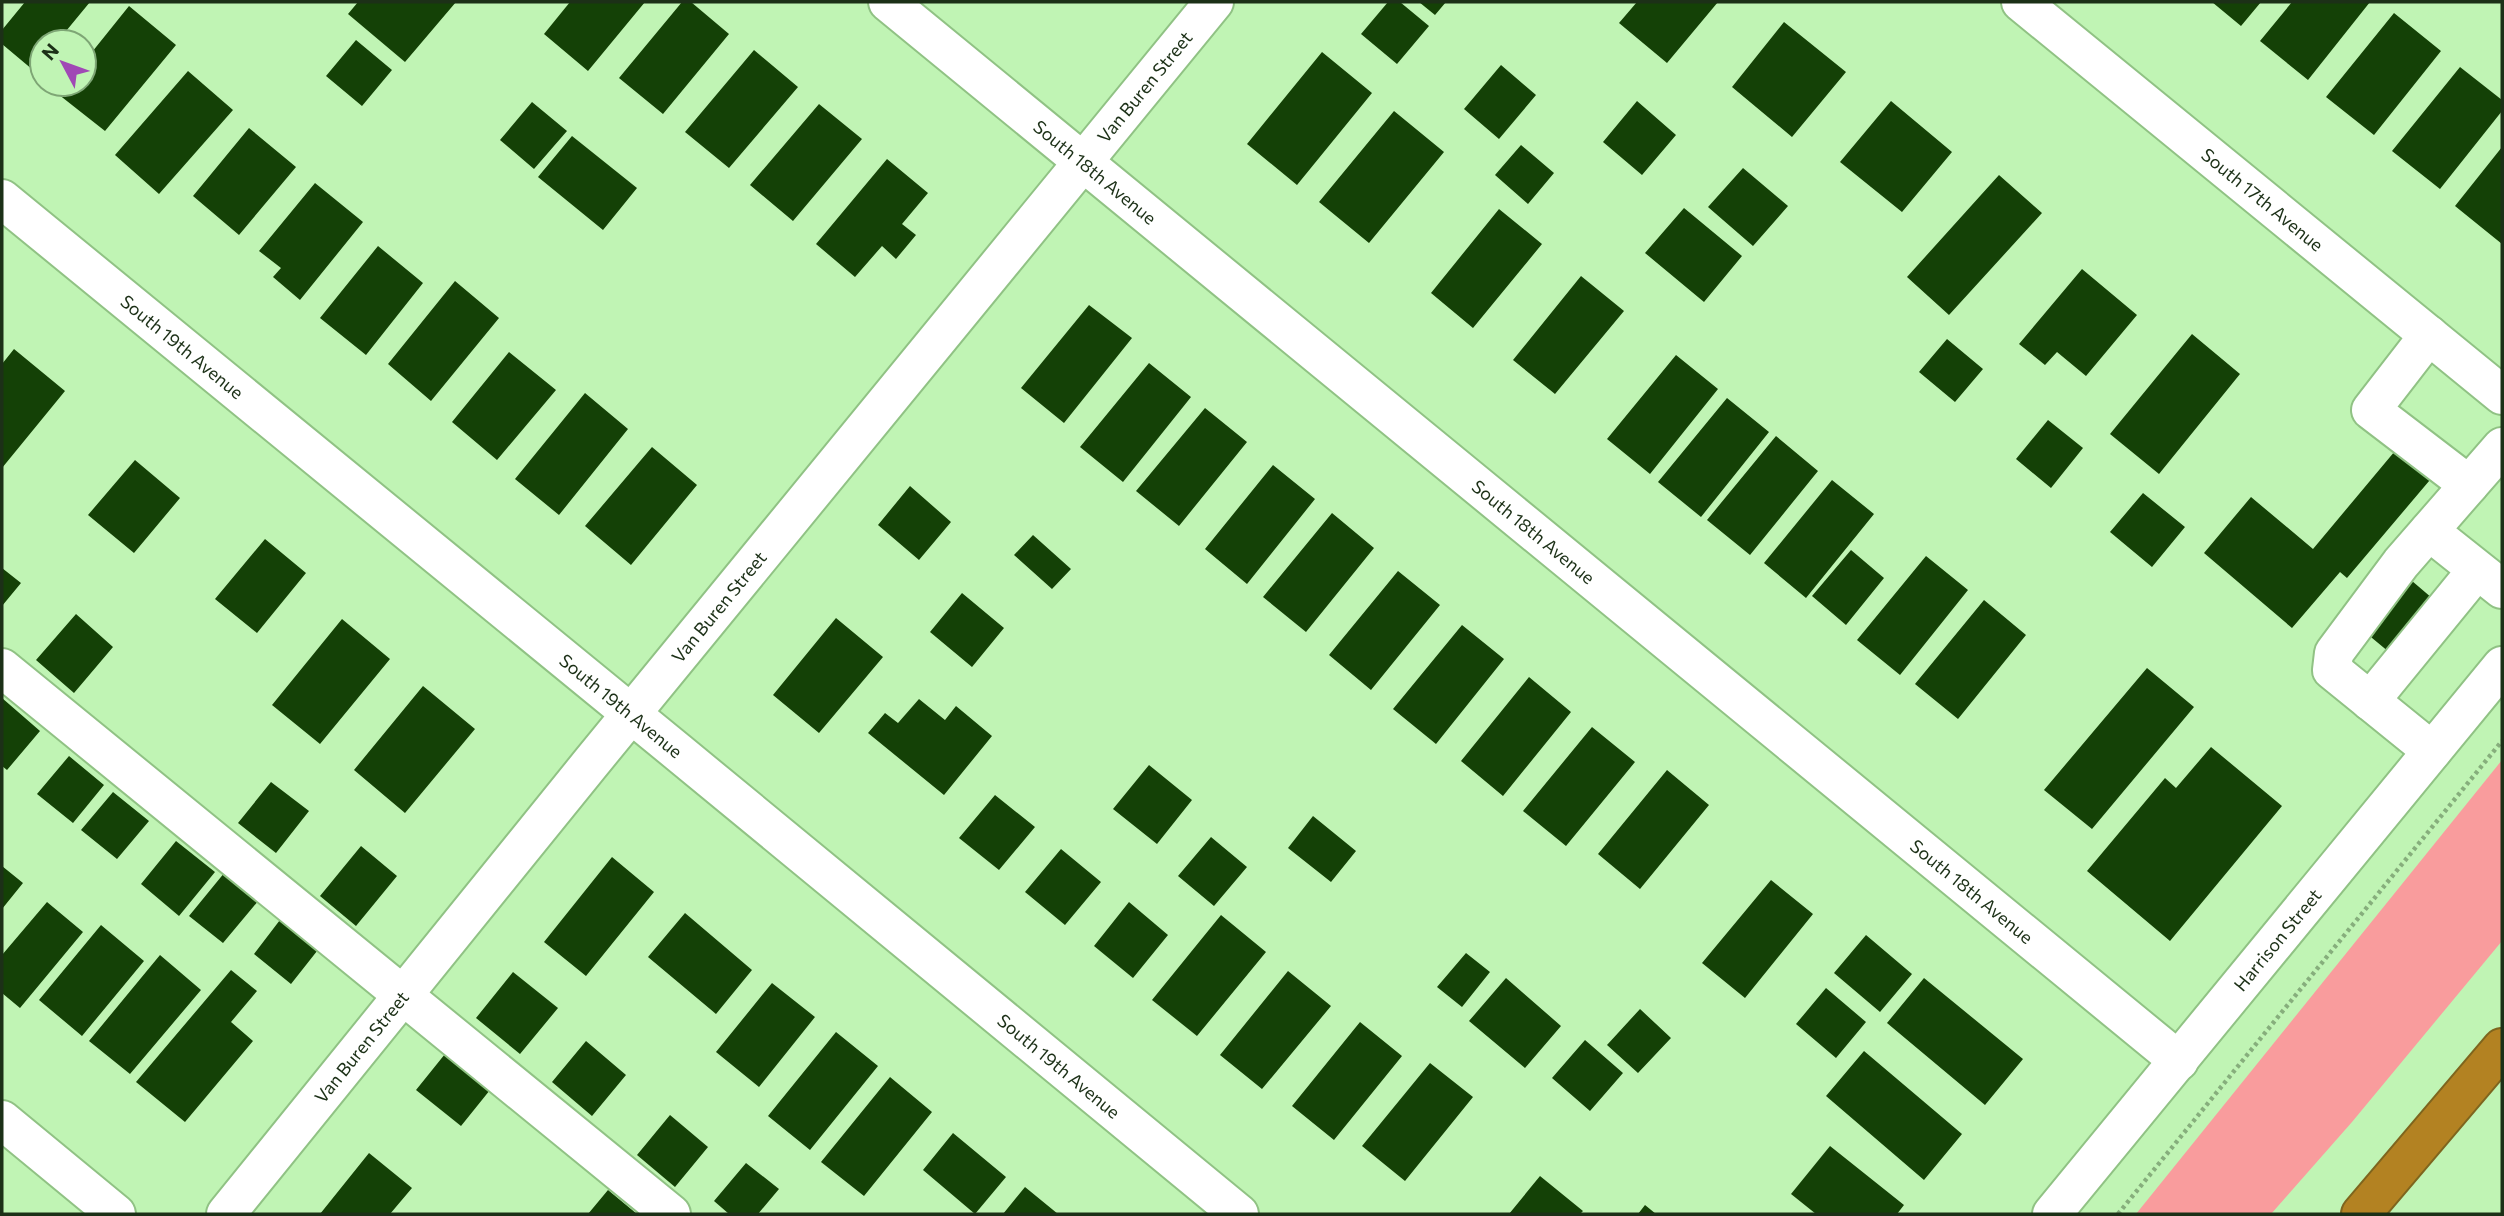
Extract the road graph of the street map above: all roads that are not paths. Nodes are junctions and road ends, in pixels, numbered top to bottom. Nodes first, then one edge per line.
1 (887, 2) edge
2 (1214, 2) edge
3 (2021, 2) edge
4 (1083, 164) junction
5 (2, 199) edge
6 (2429, 335) junction
7 (2502, 395) edge
8 (2502, 447) edge
9 (2469, 485) junction
10 (2429, 531) junction
11 (2490, 579) edge
12 (2502, 666) edge
13 (2, 668) edge
14 (2370, 701) junction
15 (632, 714) junction
16 (2432, 751) junction
17 (404, 996) junction
18 (2502, 1048) edge
19 (2179, 1061) junction
20 (2, 1120) edge
21 (116, 1214) edge
22 (226, 1214) edge
23 (671, 1214) edge
24 (1239, 1214) edge
25 (2052, 1214) edge
26 (2361, 1214) edge

1 - 4 street, South 18th Avenue
2 - 4 street, Van Buren Street
3 - 6 street, South 17th Avenue
4 - 15 street, Van Buren Street
4 - 19 street, South 18th Avenue
5 - 15 street, South 19th Avenue
6 - 7 street, South 17th Avenue
6 - 9 street
8 - 9 street
9 - 10 street
10 - 11 street
10 - 14 street
11 - 14 street
12 - 16 street, Harrison Street
13 - 17 street
14 - 16 street
15 - 17 street, Van Buren Street
15 - 24 street, South 19th Avenue
16 - 19 street, Harrison Street
17 - 22 street, Van Buren Street
17 - 23 street
18 - 26 highway
19 - 25 street, Harrison Street
20 - 21 street

